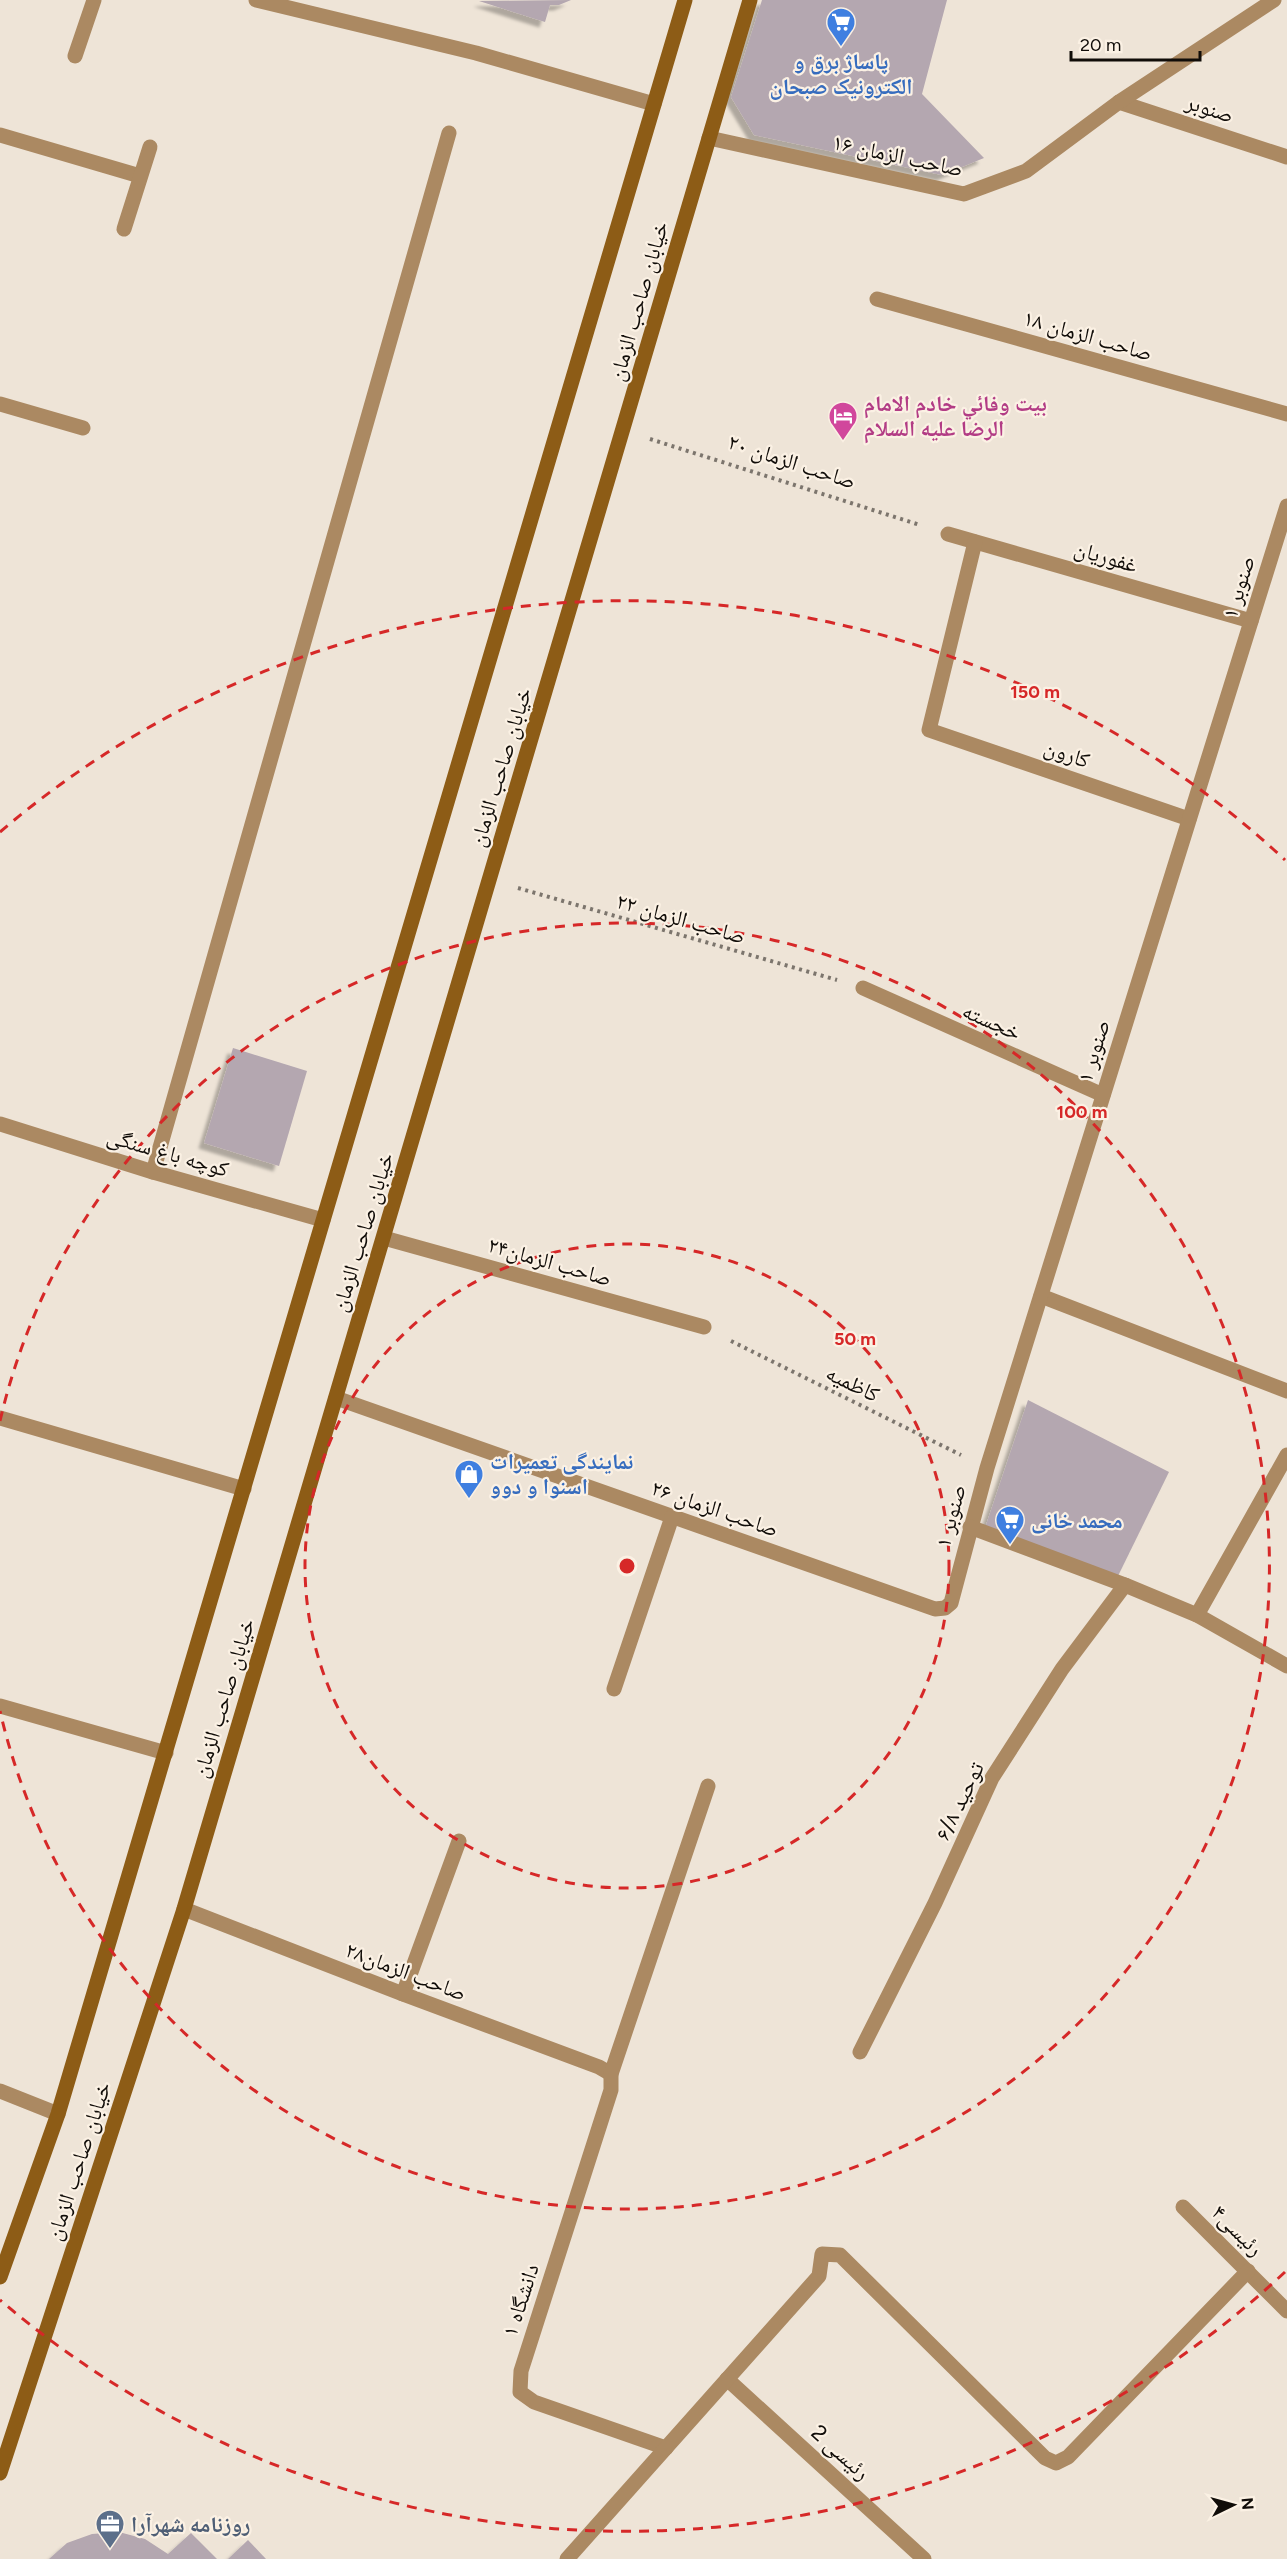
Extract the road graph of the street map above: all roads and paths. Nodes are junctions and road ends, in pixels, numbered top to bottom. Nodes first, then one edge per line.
1 (94, 0) edge
2 (256, 0) edge
3 (685, 0) edge
4 (750, 0) edge
5 (1274, 0) edge
6 (75, 56) dead end
7 (1119, 102) junction
8 (654, 104) junction
9 (449, 133) dead end
10 (0, 135) edge
11 (709, 138) junction
12 (150, 147) dead end
13 (1287, 157) edge
14 (140, 176) junction
15 (124, 229) dead end
16 (877, 299) dead end
17 (0, 404) edge
18 (1287, 414) edge
19 (83, 428) dead end
20 (623, 430) junction
21 (1287, 506) edge
22 (948, 534) joint
23 (975, 542) junction
24 (1251, 621) junction
25 (1189, 819) junction
26 (490, 880) junction
27 (863, 988) joint
28 (1103, 1095) junction
29 (0, 1125) edge
30 (153, 1172) junction
31 (323, 1220) junction
32 (384, 1238) junction
33 (1041, 1296) junction
34 (704, 1327) joint
35 (1287, 1391) edge
36 (336, 1398) junction
37 (0, 1418) edge
38 (1287, 1455) edge
39 (987, 1468) junction
40 (244, 1489) junction
41 (672, 1517) junction
42 (970, 1527) junction
43 (1125, 1585) junction
44 (945, 1608) joint
45 (1197, 1615) junction
46 (1287, 1666) edge
47 (614, 1689) dead end
48 (0, 1706) edge
49 (166, 1752) junction
50 (708, 1786) dead end
51 (459, 1841) dead end
52 (184, 1909) junction
53 (403, 1994) junction
54 (860, 2052) dead end
55 (611, 2074) junction
56 (0, 2091) edge
57 (58, 2114) junction
58 (1183, 2207) dead end
59 (1248, 2271) junction
60 (0, 2277) edge
61 (1287, 2311) edge
62 (727, 2379) junction
63 (666, 2448) junction
64 (0, 2473) edge
65 (567, 2559) edge
66 (924, 2559) edge

1 - 6 street
2 - 8 street
3 - 8 main road
4 - 11 main road, خیابان صاحب الزمان
5 - 7 street, صاحب الزمان ۱۶
7 - 11 street, صاحب الزمان ۱۶
7 - 13 street, صنوبر
8 - 31 main road
9 - 30 street
10 - 14 street
11 - 20 main road, خیابان صاحب الزمان
12 - 14 street
14 - 15 street
16 - 18 street, صاحب الزمان ۱۸
17 - 19 street
20 - 22 path, صاحب الزمان ۲۰
20 - 26 main road, خیابان صاحب الزمان
21 - 24 street, صنوبر ۱
22 - 23 street, غفوریان
23 - 24 street, غفوریان
23 - 25 street, کارون
24 - 25 street, صنوبر ۱
25 - 28 street, صنوبر ۱
26 - 27 path, صاحب الزمان ۲۲
26 - 32 main road, خیابان صاحب الزمان
27 - 28 street, خجسته
28 - 33 street, صنوبر ۱
29 - 30 street, کوچه باغ سنگی
30 - 31 street, کوچه باغ سنگی
31 - 40 main road
32 - 34 street, صاحب الزمان۲۴
32 - 36 main road, خیابان صاحب الزمان
33 - 35 street
33 - 39 street, صنوبر ۱
34 - 39 path, کاظمیه
36 - 41 street, صاحب الزمان ۲۶
36 - 52 main road, خیابان صاحب الزمان
37 - 40 street
38 - 45 street
39 - 42 street, صنوبر ۱
40 - 49 main road
41 - 44 street, صاحب الزمان ۲۶
41 - 47 street
42 - 43 street
42 - 44 street, صنوبر ۱
43 - 45 street
43 - 54 street, توحید ۶/۸
45 - 46 street
48 - 49 street
49 - 57 main road
50 - 55 street
51 - 53 street
52 - 53 street, صاحب الزمان۲۸
52 - 64 main road, خیابان صاحب الزمان
53 - 55 street, صاحب الزمان۲۸
55 - 63 street, دانشگاه ۱
56 - 57 street
57 - 60 main road
58 - 59 street, رئیسی۴
59 - 61 street, رئیسی۴
59 - 62 street
62 - 63 street
62 - 66 street, رئیسی 2
63 - 65 street

